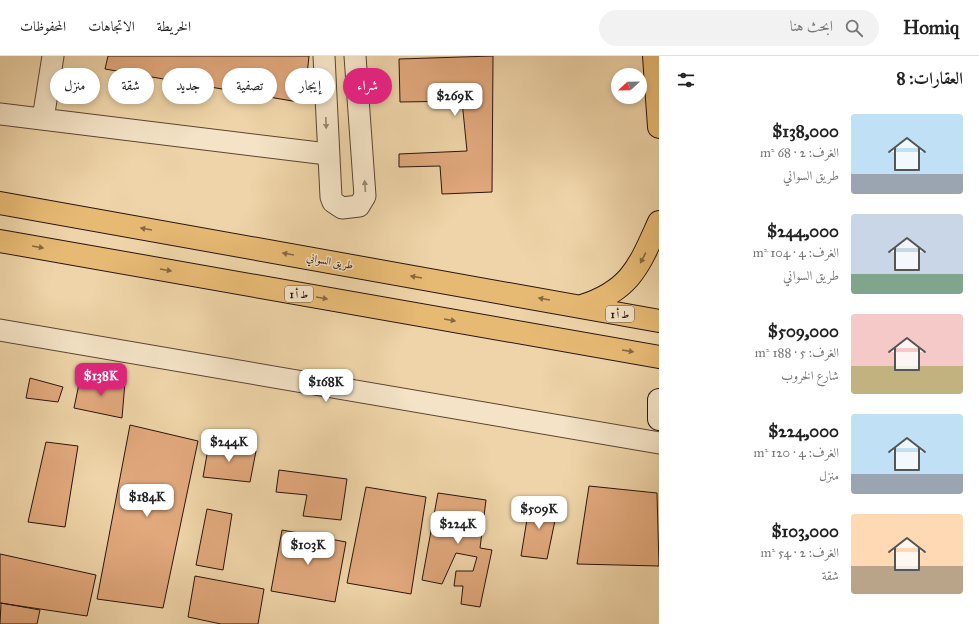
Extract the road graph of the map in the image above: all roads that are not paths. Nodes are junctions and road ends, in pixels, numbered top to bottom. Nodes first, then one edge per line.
1 (52, 56) edge
2 (324, 56) edge
3 (355, 56) edge
4 (654, 56) edge
5 (0, 114) edge
6 (43, 119) junction
7 (659, 127) edge
8 (327, 154) junction
9 (0, 203) edge
10 (659, 222) edge
11 (0, 241) edge
12 (582, 306) junction
13 (659, 321) edge
14 (0, 330) edge
15 (659, 357) edge
16 (659, 400) edge
17 (659, 419) edge
18 (659, 443) edge

1 - 6 street
2 -> 8 street
8 -> 3 street
4 - 7 main road
5 - 6 street
6 - 8 street
12 -> 9 main road, طريق السواني / ط أ 1
10 -> 12 main road
11 -> 15 main road, ط أ 1
12 - 13 main road, طريق السواني / ط أ 1
14 - 18 street
16 - 17 main road

